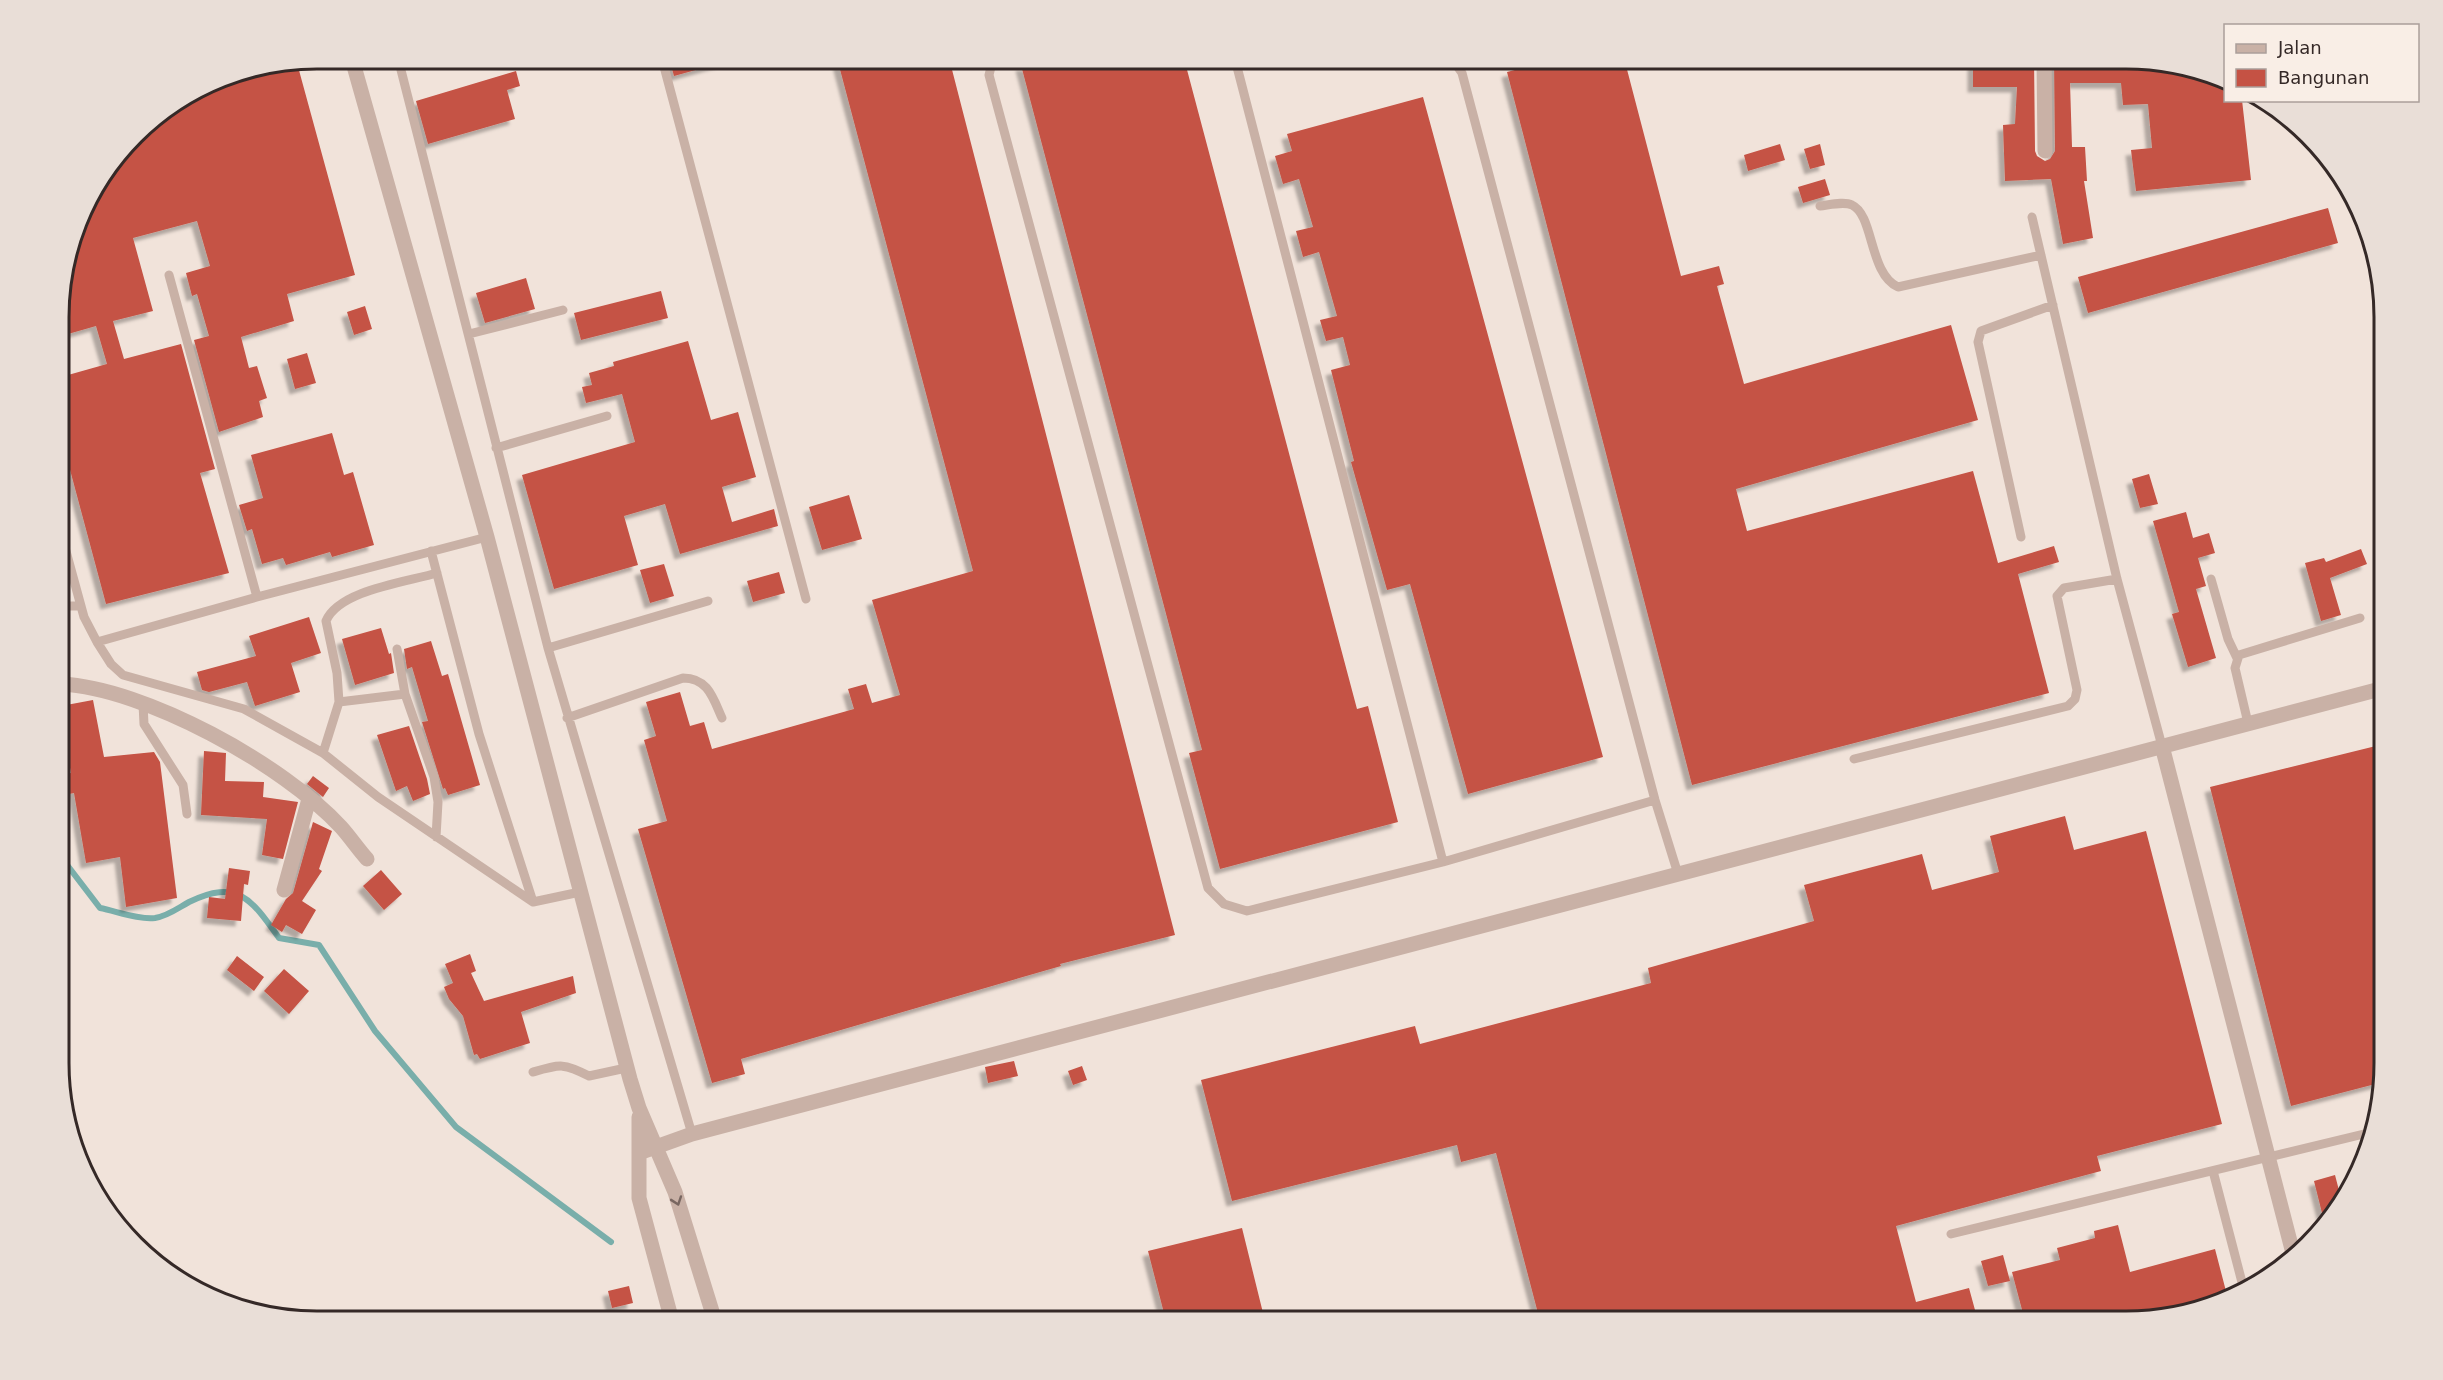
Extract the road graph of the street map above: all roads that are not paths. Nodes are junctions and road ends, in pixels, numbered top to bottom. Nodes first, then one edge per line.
1 (355, 69) edge
2 (401, 69) edge
3 (665, 69) edge
4 (990, 69) edge
5 (1238, 69) edge
6 (1459, 69) edge
7 (2044, 69) edge
8 (2045, 151) dead end
9 (1820, 206) dead end
10 (2032, 217) dead end
11 (2042, 255) junction
12 (169, 275) dead end
13 (2053, 305) junction
14 (562, 310) dead end
15 (469, 334) junction
16 (607, 416) dead end
17 (496, 448) junction
18 (487, 537) junction
19 (2021, 537) dead end
20 (431, 551) junction
21 (69, 562) edge
22 (437, 573) junction
23 (2117, 579) junction
24 (2211, 579) dead end
25 (257, 597) junction
26 (806, 599) dead end
27 (708, 601) dead end
28 (69, 606) edge
29 (81, 606) junction
30 (2360, 618) dead end
31 (97, 642) junction
32 (548, 648) junction
33 (397, 649) dead end
34 (2237, 658) junction
35 (69, 684) edge
36 (2374, 691) edge
37 (405, 694) junction
38 (339, 702) junction
39 (143, 704) junction
40 (567, 718) junction
41 (722, 718) dead end
42 (2248, 723) junction
43 (2162, 746) junction
44 (323, 753) junction
45 (1854, 759) dead end
46 (309, 799) junction
47 (1655, 800) junction
48 (187, 814) dead end
49 (436, 837) junction
50 (367, 859) dead end
51 (1443, 861) junction
52 (1678, 874) junction
53 (284, 890) dead end
54 (580, 892) junction
55 (533, 902) junction
56 (626, 1068) junction
57 (533, 1072) dead end
58 (639, 1108) junction
59 (692, 1134) junction
60 (2364, 1134) edge
61 (655, 1147) junction
62 (639, 1153) junction
63 (2267, 1158) junction
64 (2213, 1171) junction
65 (1952, 1234) dead end
66 (2291, 1247) edge
67 (2242, 1282) edge
68 (669, 1311) edge
69 (712, 1311) edge

1 - 18 street
2 - 15 lane
3 - 26 lane
4 - 51 lane
5 - 51 lane
6 - 47 lane
7 - 8 street
9 - 11 lane
10 - 11 lane
11 - 13 lane
12 - 25 lane
13 - 19 lane
13 - 23 lane
14 - 15 lane
15 - 17 lane
16 - 17 lane
17 - 32 lane
18 - 20 lane
18 - 54 street
20 - 22 lane
20 - 25 lane
21 - 29 lane
22 - 38 lane
22 - 55 lane
23 - 43 lane
23 - 45 lane
24 - 34 lane
25 - 31 lane
27 - 32 lane
28 - 29 lane
29 - 31 lane
30 - 34 lane
31 - 44 lane
32 - 40 lane
33 - 37 lane
34 - 42 lane
35 - 39 street
36 - 42 street
37 - 38 lane
37 - 49 lane
38 - 44 lane
39 - 46 street
39 - 48 lane
40 - 41 lane
40 - 59 lane
42 - 43 street
43 - 52 street
43 - 63 street
44 - 49 lane
46 - 50 street
46 - 53 street
47 - 51 lane
47 - 52 lane
49 - 55 lane
52 - 59 street
54 - 55 lane
54 - 56 street
56 - 57 lane
56 - 58 street
58 - 61 street
58 - 62 street
59 - 61 street
60 - 63 lane
61 - 62 street
61 -> 69 street
62 - 68 street
63 - 64 lane
63 - 66 street
64 - 65 lane
64 - 67 lane

